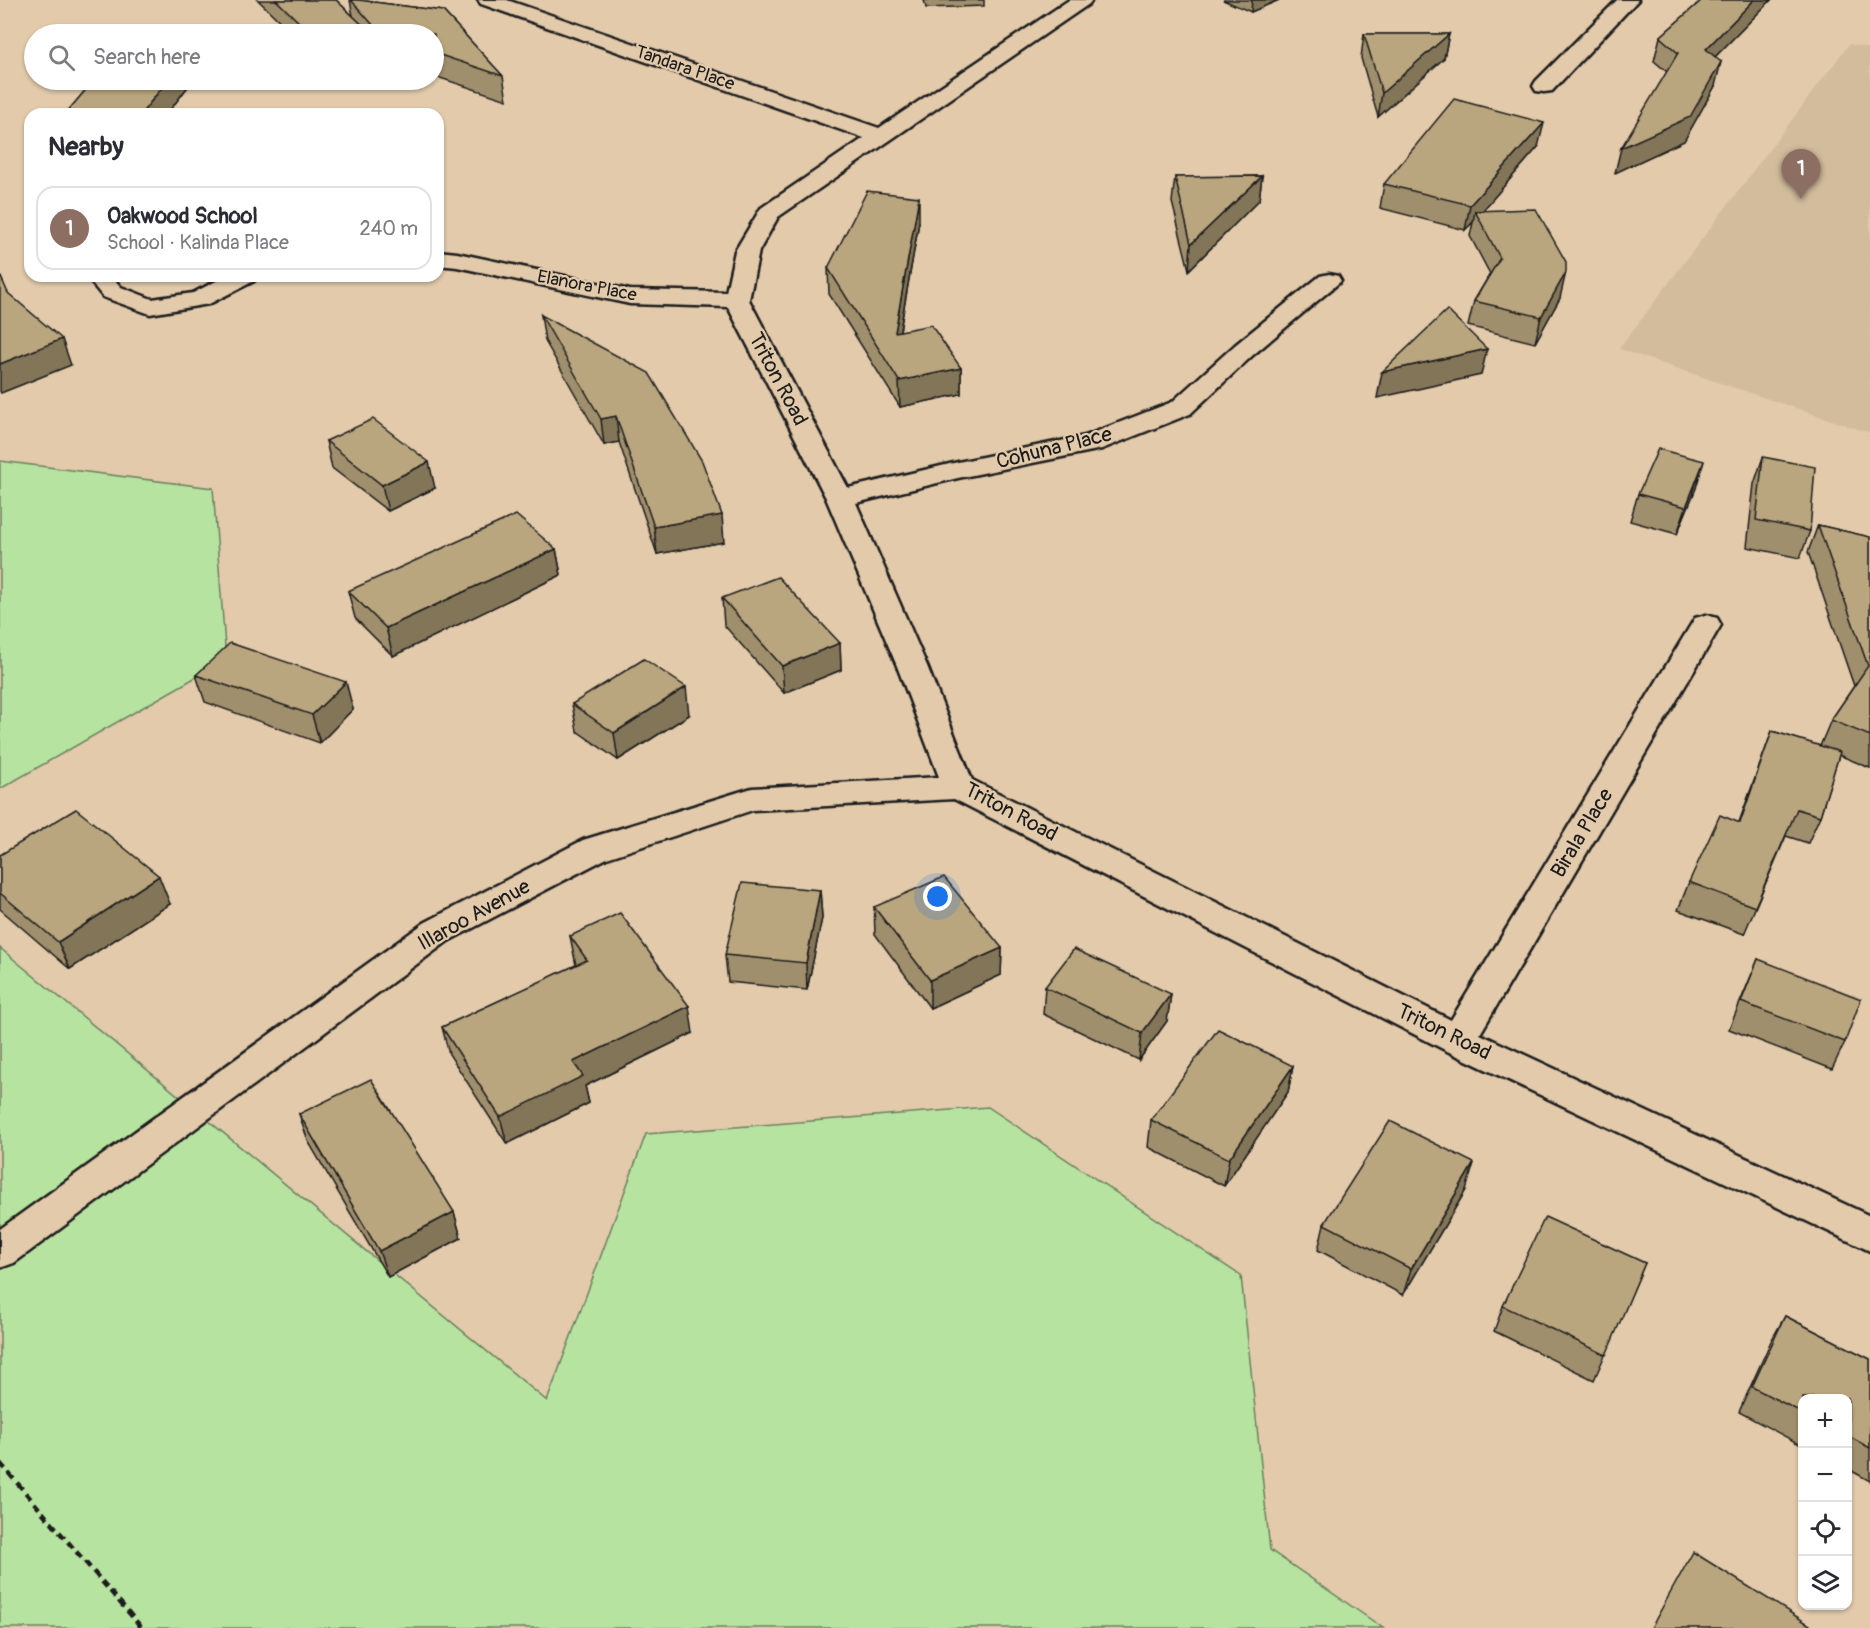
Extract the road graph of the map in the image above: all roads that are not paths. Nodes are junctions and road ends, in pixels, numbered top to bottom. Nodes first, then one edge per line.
1 (488, 0) edge
2 (1082, 0) edge
3 (1628, 0) edge
4 (1544, 86) dead end
5 (882, 137) junction
6 (444, 259) edge
7 (1329, 281) dead end
8 (103, 282) edge
9 (233, 282) edge
10 (737, 300) junction
11 (840, 498) junction
12 (1706, 625) dead end
13 (959, 787) junction
14 (1458, 1040) junction
15 (1870, 1234) edge
16 (0, 1251) edge

1 - 5 street, Tandara Place
2 - 5 street
3 - 4 street
5 - 10 street
6 - 10 street, Elanora Place
7 - 11 street, Cohuna Place
8 - 9 street
10 - 11 street, Triton Road
11 - 13 street, Triton Road
12 - 14 street, Birala Place
13 - 14 street, Triton Road
13 - 16 street, Illaroo Avenue
14 - 15 street, Triton Road

